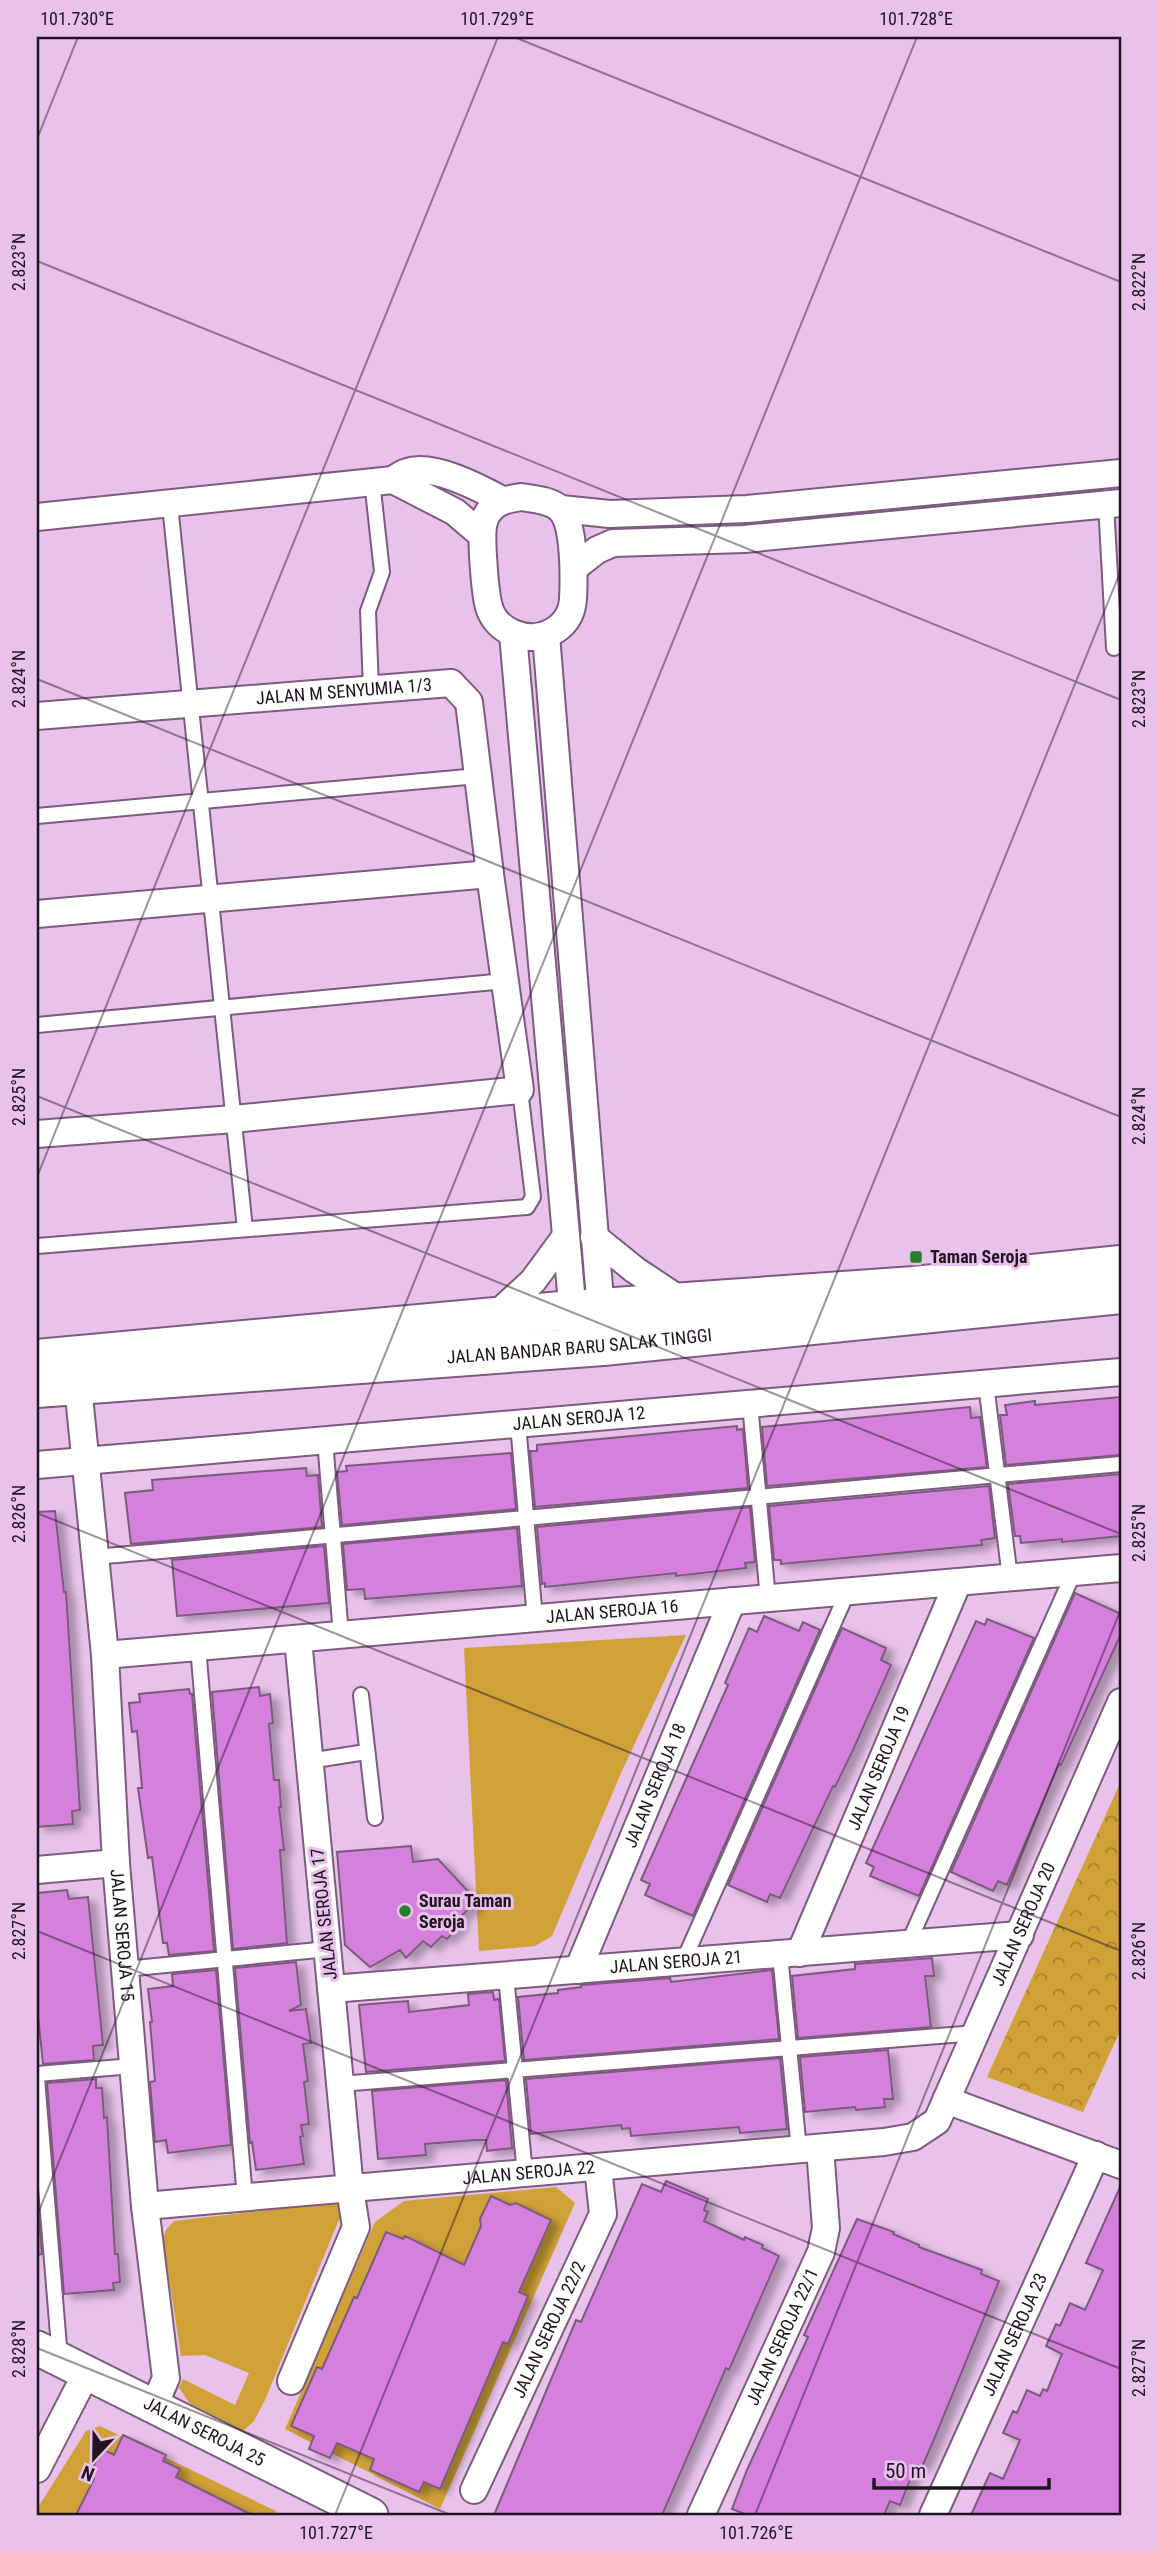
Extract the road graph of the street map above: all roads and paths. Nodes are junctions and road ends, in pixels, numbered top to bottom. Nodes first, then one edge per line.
1 (1121, 473) edge
2 (383, 481) junction
3 (502, 500) junction
4 (1114, 504) edge
5 (170, 505) junction
6 (561, 509) junction
7 (37, 517) edge
8 (482, 535) junction
9 (574, 568) junction
10 (513, 634) junction
11 (546, 635) junction
12 (1114, 648) dead end
13 (371, 689) junction
14 (190, 704) junction
15 (37, 716) edge
16 (478, 776) junction
17 (201, 801) junction
18 (37, 816) edge
19 (490, 874) junction
20 (211, 899) junction
21 (37, 914) edge
22 (505, 981) junction
23 (222, 1007) junction
24 (37, 1024) edge
25 (520, 1090) junction
26 (234, 1119) junction
27 (37, 1134) edge
28 (245, 1229) junction
29 (566, 1236) junction
30 (594, 1237) junction
31 (37, 1246) edge
32 (1121, 1265) edge
33 (1121, 1294) edge
34 (683, 1302) junction
35 (586, 1309) junction
36 (494, 1317) junction
37 (590, 1347) junction
38 (37, 1359) edge
39 (1121, 1372) edge
40 (986, 1384) junction
41 (78, 1386) junction
42 (37, 1388) edge
43 (750, 1404) junction
44 (518, 1424) junction
45 (325, 1440) junction
46 (85, 1461) junction
47 (1121, 1464) edge
48 (37, 1465) edge
49 (996, 1475) junction
50 (758, 1496) junction
51 (526, 1517) junction
52 (333, 1535) junction
53 (95, 1557) junction
54 (1121, 1568) edge
55 (1074, 1572) junction
56 (1010, 1577) junction
57 (958, 1582) junction
58 (848, 1591) junction
59 (768, 1598) junction
60 (732, 1601) junction
61 (535, 1619) junction
62 (341, 1635) junction
63 (298, 1639) junction
64 (198, 1647) junction
65 (105, 1656) junction
66 (360, 1695) dead end
67 (1121, 1702) edge
68 (366, 1752) junction
69 (309, 1761) junction
70 (375, 1818) dead end
71 (116, 1863) junction
72 (37, 1870) edge
73 (1020, 1936) junction
74 (908, 1944) junction
75 (328, 1949) junction
76 (790, 1953) junction
77 (224, 1959) junction
78 (683, 1962) junction
79 (125, 1969) junction
80 (578, 1970) junction
81 (506, 1976) junction
82 (331, 1989) junction
83 (976, 2033) junction
84 (789, 2048) junction
85 (133, 2066) junction
86 (516, 2070) junction
87 (37, 2076) edge
88 (340, 2084) junction
89 (946, 2100) junction
90 (913, 2137) joint
91 (809, 2149) junction
92 (1096, 2155) junction
93 (1121, 2165) edge
94 (598, 2168) junction
95 (525, 2174) junction
96 (350, 2189) junction
97 (244, 2198) junction
98 (145, 2206) junction
99 (61, 2359) edge
100 (291, 2381) dead end
101 (154, 2406) junction
102 (37, 2469) edge
103 (474, 2490) dead end
104 (327, 2505) edge
105 (371, 2515) edge
106 (701, 2515) edge
107 (933, 2515) edge

1 - 6 street
2 - 3 street
2 - 5 street
2 - 8 street
2 - 13 lane
3 - 6 street
3 - 8 street
4 - 9 street
4 - 12 lane
5 - 7 street
5 - 14 lane
6 - 9 street
8 - 10 street
9 - 11 street
10 - 11 street
10 - 29 street
11 - 30 street
13 - 14 street, JALAN M SENYUMIA 1/3
13 - 16 street, JALAN M SENYUMIA 1/3
14 - 15 street, JALAN M SENYUMIA 1/3
14 - 17 lane
16 - 17 lane
16 - 19 street, JALAN M SENYUMIA 1/3
17 - 18 lane
17 - 20 lane
19 - 20 street
19 - 22 street, JALAN M SENYUMIA 1/3
20 - 21 street
20 - 23 lane
22 - 23 lane
22 - 25 street, JALAN M SENYUMIA 1/3
23 - 24 lane
23 - 26 lane
25 - 26 street
25 - 28 lane
26 - 27 street
26 - 28 lane
28 - 31 lane
29 - 35 street
29 - 36 street
30 - 34 street
30 - 35 street
32 - 34 main road, JALAN BANDAR BARU SALAK TINGGI
33 - 37 main road, JALAN BANDAR BARU SALAK TINGGI
34 - 35 main road, JALAN BANDAR BARU SALAK TINGGI
35 - 36 main road, JALAN BANDAR BARU SALAK TINGGI
35 - 37 street
36 - 38 main road, JALAN BANDAR BARU SALAK TINGGI
37 - 41 main road, JALAN BANDAR BARU SALAK TINGGI
39 - 40 street, JALAN SEROJA 12
40 - 43 street, JALAN SEROJA 12
40 - 49 lane
41 - 42 main road, JALAN BANDAR BARU SALAK TINGGI
41 - 46 street, JALAN SEROJA 15
43 - 44 street, JALAN SEROJA 12
43 - 50 lane
44 - 45 street, JALAN SEROJA 12
44 - 51 lane
45 - 46 street, JALAN SEROJA 12
45 - 52 lane
46 - 48 street, JALAN SEROJA 12
46 - 53 street, JALAN SEROJA 15
47 - 49 lane
49 - 50 lane
49 - 56 lane
50 - 51 lane
50 - 59 lane
51 - 52 lane
51 - 61 lane
52 - 53 lane
52 - 62 lane
53 - 65 street, JALAN SEROJA 15
54 - 55 street, JALAN SEROJA 16
55 - 56 street, JALAN SEROJA 16
55 - 74 lane
56 - 57 street, JALAN SEROJA 16
57 - 58 street, JALAN SEROJA 16
57 - 76 street, JALAN SEROJA 19
58 - 59 street, JALAN SEROJA 16
58 - 78 lane
59 - 60 street, JALAN SEROJA 16
60 - 61 street, JALAN SEROJA 16
60 - 80 street, JALAN SEROJA 18
61 - 62 street, JALAN SEROJA 16
62 - 63 street, JALAN SEROJA 16
63 - 64 street, JALAN SEROJA 16
63 - 69 street, JALAN SEROJA 17
64 - 65 street, JALAN SEROJA 16
64 - 77 lane
65 - 71 street, JALAN SEROJA 15
66 - 68 lane
67 - 73 street, JALAN SEROJA 20
68 - 69 lane
68 - 70 lane
69 - 75 street, JALAN SEROJA 17
71 - 72 street
71 - 79 street, JALAN SEROJA 15
73 - 74 street, JALAN SEROJA 21
73 - 83 street, JALAN SEROJA 20
74 - 76 street, JALAN SEROJA 21
75 - 77 lane
75 - 82 street, JALAN SEROJA 17
76 - 78 street, JALAN SEROJA 21
76 - 84 lane
77 - 79 lane
77 - 97 lane
78 - 80 street, JALAN SEROJA 21
79 - 85 street, JALAN SEROJA 15
80 - 81 street, JALAN SEROJA 21
81 - 82 street, JALAN SEROJA 21
81 - 86 lane
82 - 88 street, JALAN SEROJA 17
83 - 84 lane
83 - 89 street, JALAN SEROJA 20
84 - 86 lane
84 - 91 lane
85 - 87 lane
85 - 98 street, JALAN SEROJA 15
86 - 88 lane
86 - 95 lane
87 - 99 lane
88 - 96 street, JALAN SEROJA 17
89 - 90 street, JALAN SEROJA 20
89 - 92 street
90 - 91 street, JALAN SEROJA 22
91 - 94 street, JALAN SEROJA 22
91 - 106 street, JALAN SEROJA 22/1
92 - 93 street
92 - 107 street, JALAN SEROJA 23
94 - 95 street, JALAN SEROJA 22
94 - 103 street, JALAN SEROJA 22/2
95 - 96 street, JALAN SEROJA 22
96 - 97 street, JALAN SEROJA 22
96 - 100 street, JALAN SEROJA 17
97 - 98 street, JALAN SEROJA 22
98 - 101 street, JALAN SEROJA 15
99 - 101 street, JALAN SEROJA 25
99 - 102 street
101 - 104 street, JALAN SEROJA 25
104 - 105 street, JALAN SEROJA 25

